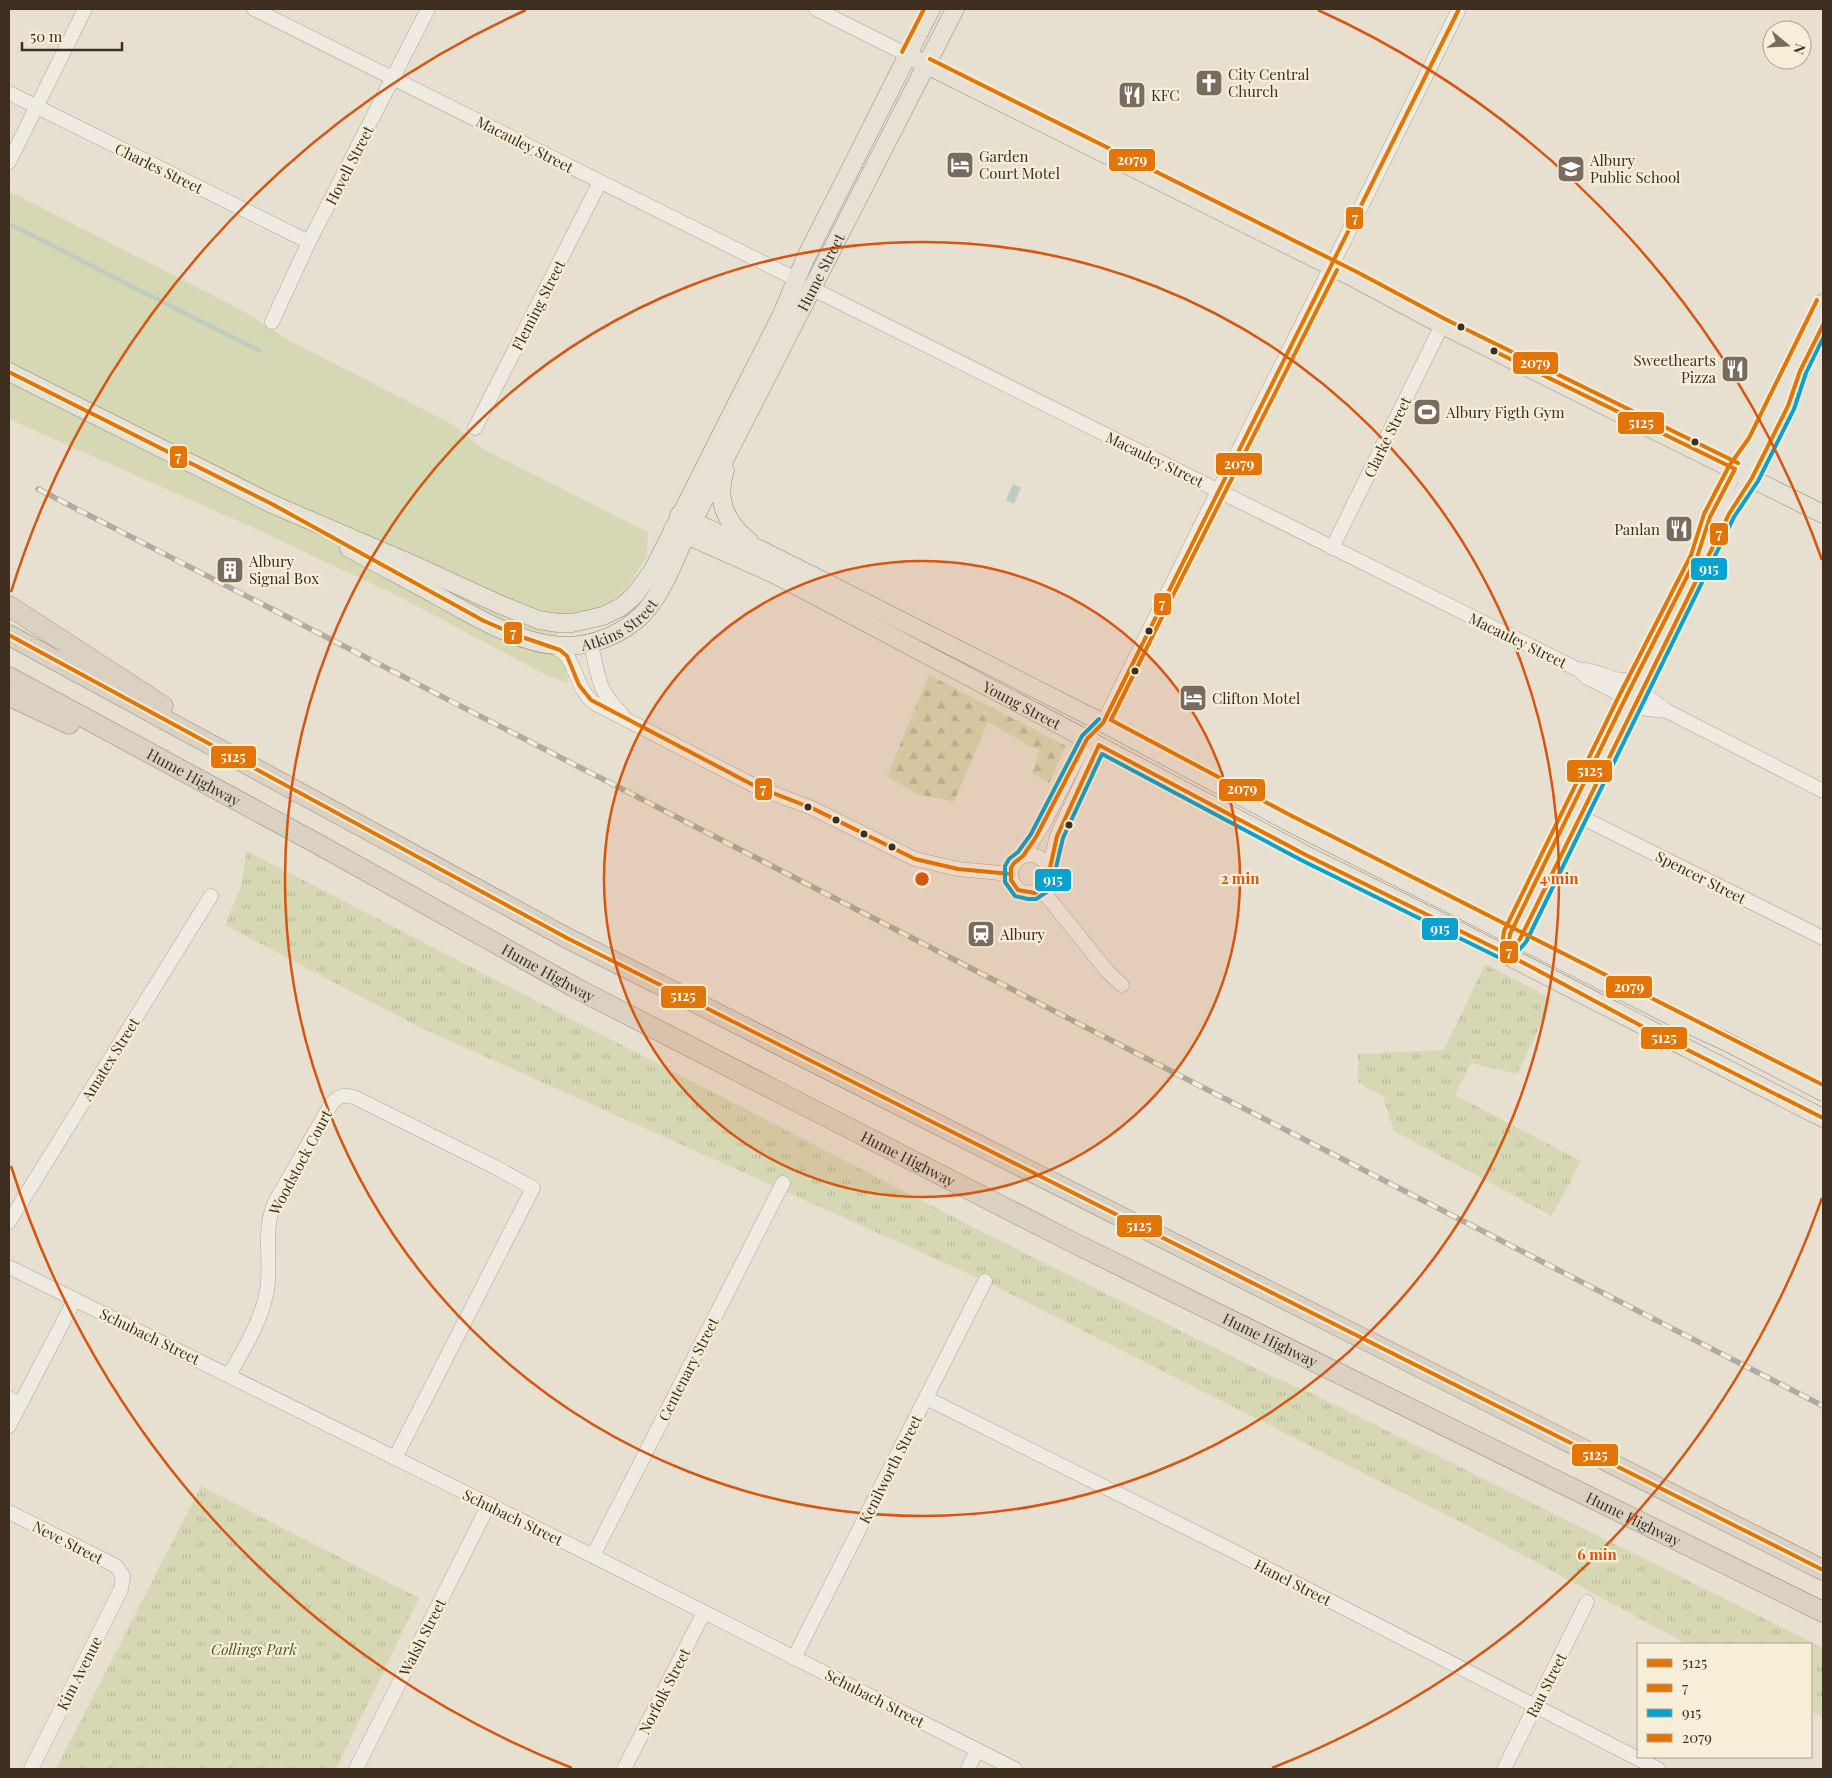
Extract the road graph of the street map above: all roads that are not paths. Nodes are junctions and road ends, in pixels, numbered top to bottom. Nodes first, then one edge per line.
1 (85, 9) edge
2 (254, 9) edge
3 (428, 9) edge
4 (816, 9) edge
5 (931, 9) edge
6 (955, 9) edge
7 (1460, 9) edge
8 (908, 55) junction
9 (927, 65) junction
10 (394, 78) junction
11 (9, 93) edge
12 (36, 107) junction
13 (9, 162) edge
14 (600, 182) junction
15 (309, 242) junction
16 (1331, 267) junction
17 (796, 279) junction
18 (812, 289) junction
19 (1823, 304) edge
20 (272, 322) dead end
21 (1442, 325) junction
22 (1823, 325) edge
23 (9, 372) edge
24 (475, 428) dead end
25 (732, 446) junction
26 (1735, 469) junction
27 (1752, 478) junction
28 (1218, 491) junction
29 (272, 504) junction
30 (1823, 514) edge
31 (683, 525) junction
32 (1332, 548) junction
33 (761, 550) junction
34 (448, 580) junction
35 (9, 606) edge
36 (9, 636) edge
37 (532, 640) junction
38 (590, 643) junction
39 (1579, 670) junction
40 (9, 677) edge
41 (1634, 694) junction
42 (9, 696) edge
43 (1667, 711) junction
44 (627, 719) junction
45 (1103, 723) junction
46 (1093, 742) junction
47 (1823, 792) edge
48 (1575, 813) junction
49 (316, 843) junction
50 (1023, 856) junction
51 (1049, 868) junction
52 (1011, 874) junction
53 (1042, 890) junction
54 (489, 895) junction
55 (211, 896) dead end
56 (1515, 936) junction
57 (1823, 938) edge
58 (1507, 954) junction
59 (1122, 985) dead end
60 (1823, 1092) edge
61 (1823, 1118) edge
62 (783, 1183) dead end
63 (9, 1222) edge
64 (9, 1267) edge
65 (985, 1281) dead end
66 (74, 1299) junction
67 (229, 1375) junction
68 (926, 1398) junction
69 (14, 1401) edge
70 (9, 1426) edge
71 (395, 1458) junction
72 (488, 1504) junction
73 (9, 1512) edge
74 (593, 1556) junction
75 (1823, 1570) edge
76 (123, 1576) joint
77 (1588, 1602) dead end
78 (704, 1612) junction
79 (1823, 1612) edge
80 (794, 1658) junction
81 (1535, 1707) junction
82 (977, 1750) junction
83 (31, 1769) edge
84 (356, 1769) edge
85 (624, 1769) edge
86 (968, 1769) edge
87 (1015, 1769) edge
88 (1504, 1769) edge
89 (1658, 1769) edge

1 - 12 street
2 - 10 street, Macauley Street
3 - 10 street, Hovell Street
4 - 8 street
5 - 8 main road, Hume Street
6 - 9 main road, Hume Street
7 - 16 street
8 - 9 main road
8 - 17 main road, Hume Street
9 - 16 main road
9 - 18 main road, Hume Street
10 - 14 street, Macauley Street
10 - 15 street, Hovell Street
11 - 12 street, Charles Street
12 - 13 street
12 - 15 street, Charles Street
14 - 17 street, Macauley Street
14 - 24 street, Fleming Street
15 - 20 street, Hovell Street
16 - 21 main road
16 - 28 street
17 - 31 main road, Hume Street
18 - 25 main road, Hume Street
18 - 28 street, Macauley Street
19 - 26 main road
21 - 26 main road
21 - 32 street, Clarke Street
22 - 27 main road
23 - 29 main road, Atkins Street
25 - 31 main road, Hume Street
25 - 33 main road
26 - 27 main road
26 - 41 main road
27 - 30 main road
27 - 41 main road
28 - 32 street, Macauley Street
28 - 45 street
29 - 34 main road, Atkins Street
29 - 37 main road, Atkins Street
31 - 33 main road, Young Street
31 - 34 main road, Atkins Street
31 - 38 main road, Atkins Street
31 - 46 main road, Young Street
32 - 39 street, Macauley Street
33 - 45 main road, Young Street
34 - 38 main road
35 - 54 highway
36 - 54 highway
37 - 38 main road, Atkins Street
37 - 44 street
38 - 44 street
39 - 41 street, Macauley Street
39 - 41 street, Macauley Street
40 - 49 highway, Hume Highway
41 - 43 street, Macauley Street
41 - 43 street, Macauley Street
41 - 48 main road
42 - 49 highway
43 - 47 street, Macauley Street
44 - 52 street
45 - 46 main road
45 - 56 main road, Young Street
46 - 50 street
46 - 51 street
46 - 58 main road, Young Street
48 - 56 main road
48 - 57 street, Spencer Street
49 - 79 highway, Hume Highway
50 - 51 street
50 - 52 street
51 - 53 street
52 - 53 street
53 - 59 street
54 - 75 highway
55 - 63 street, Amatex Street
56 - 58 main road
56 - 60 main road, Young Street
58 - 61 main road, Young Street
62 - 74 street, Centenary Street
64 - 66 street, Schubach Street
65 - 68 street, Kenilworth Street
66 - 67 street, Schubach Street
66 - 69 street
67 - 71 street, Schubach Street
67 - 71 street, Woodstock Court
68 - 80 street, Kenilworth Street
68 - 81 street, Hanel Street
69 - 70 street
71 - 72 street, Schubach Street
72 - 74 street, Schubach Street
72 - 84 street, Walsh Street
73 - 76 street, Neve Street
74 - 78 street, Schubach Street
76 - 83 street, Kim Avenue
77 - 81 street, Rau Street
78 - 80 street, Schubach Street
78 - 85 street, Norfolk Street
80 - 82 street, Schubach Street
81 - 88 street, Rau Street
81 - 89 street, Hanel Street
82 - 86 street
82 - 87 street, Schubach Street

